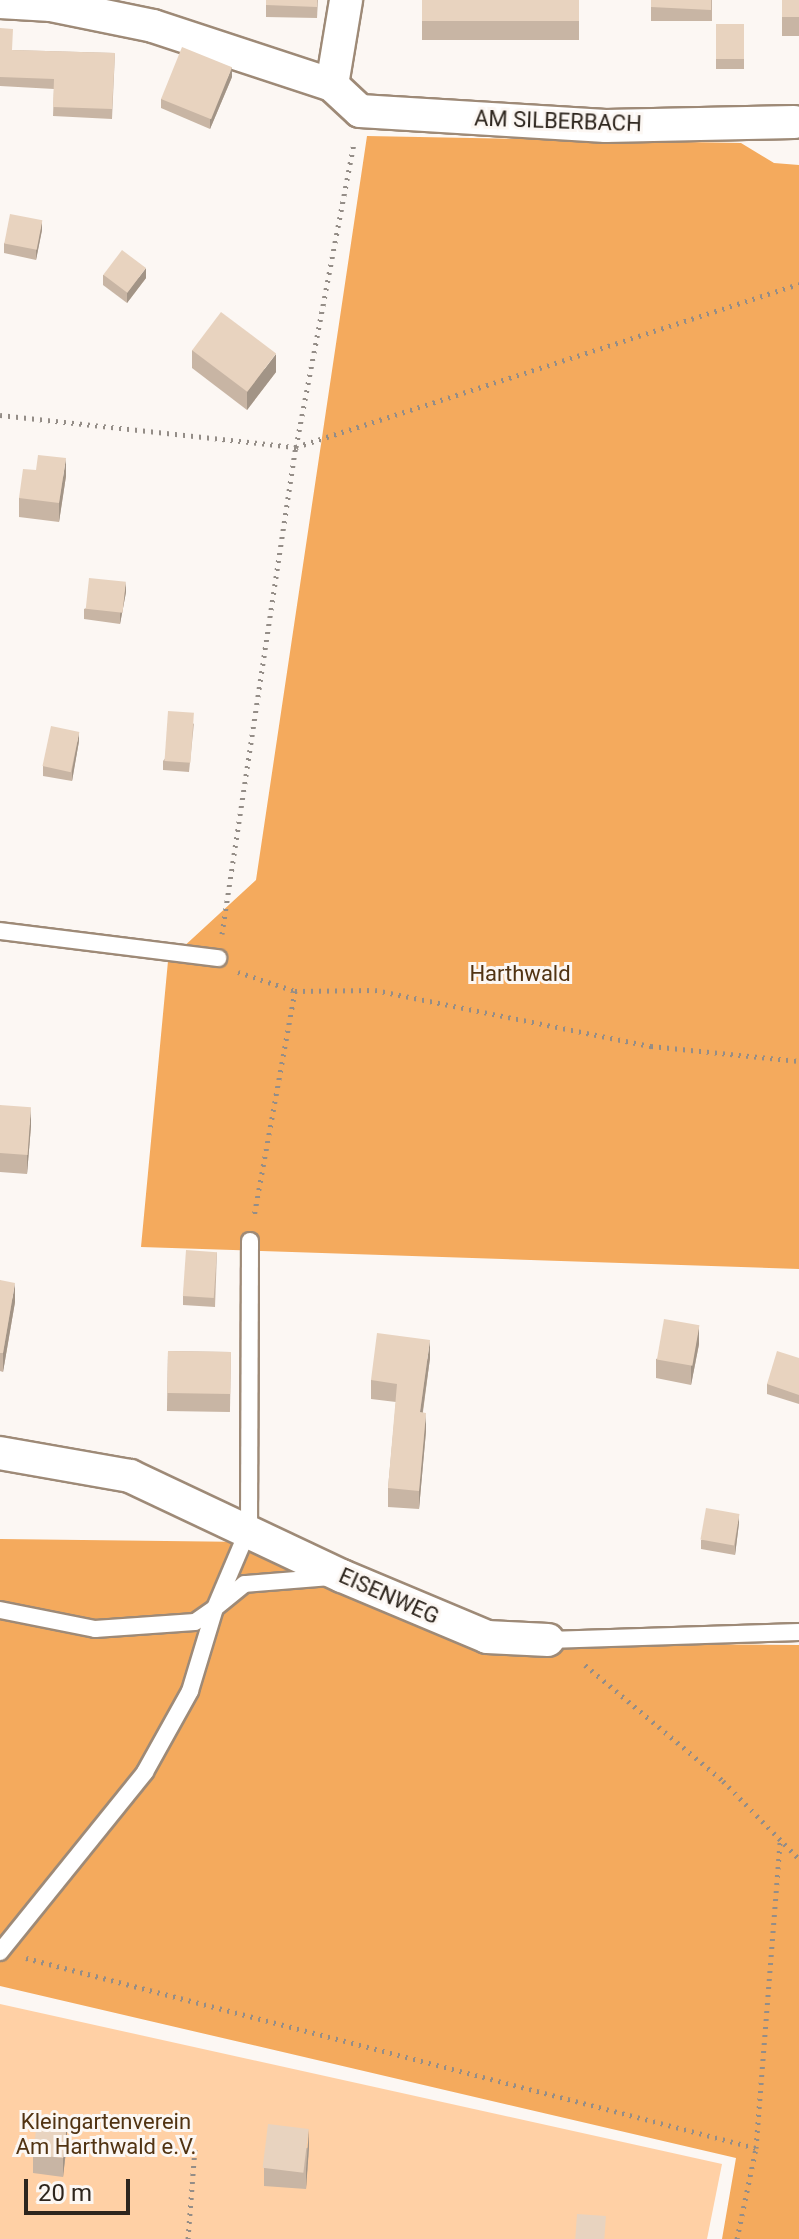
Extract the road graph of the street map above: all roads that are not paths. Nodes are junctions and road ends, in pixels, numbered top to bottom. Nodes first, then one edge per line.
1 (346, 0) edge
2 (0, 2) edge
3 (332, 85) junction
4 (794, 122) dead end
5 (0, 931) edge
6 (218, 958) road end
7 (250, 1241) road end
8 (0, 1453) edge
9 (249, 1528) junction
10 (342, 1576) junction
11 (215, 1608) junction
12 (0, 1610) edge
13 (799, 1632) edge
14 (548, 1640) joint
15 (1, 1952) edge

1 - 3 street
2 - 3 street
3 - 4 street, AM SILBERBACH
5 - 6 lane
7 - 9 lane
8 - 9 street, EISENWEG
9 - 10 street, EISENWEG
9 - 11 lane
10 - 11 lane
10 - 14 street, EISENWEG
11 - 12 lane
11 - 15 lane
13 - 14 lane, EISENWEG

